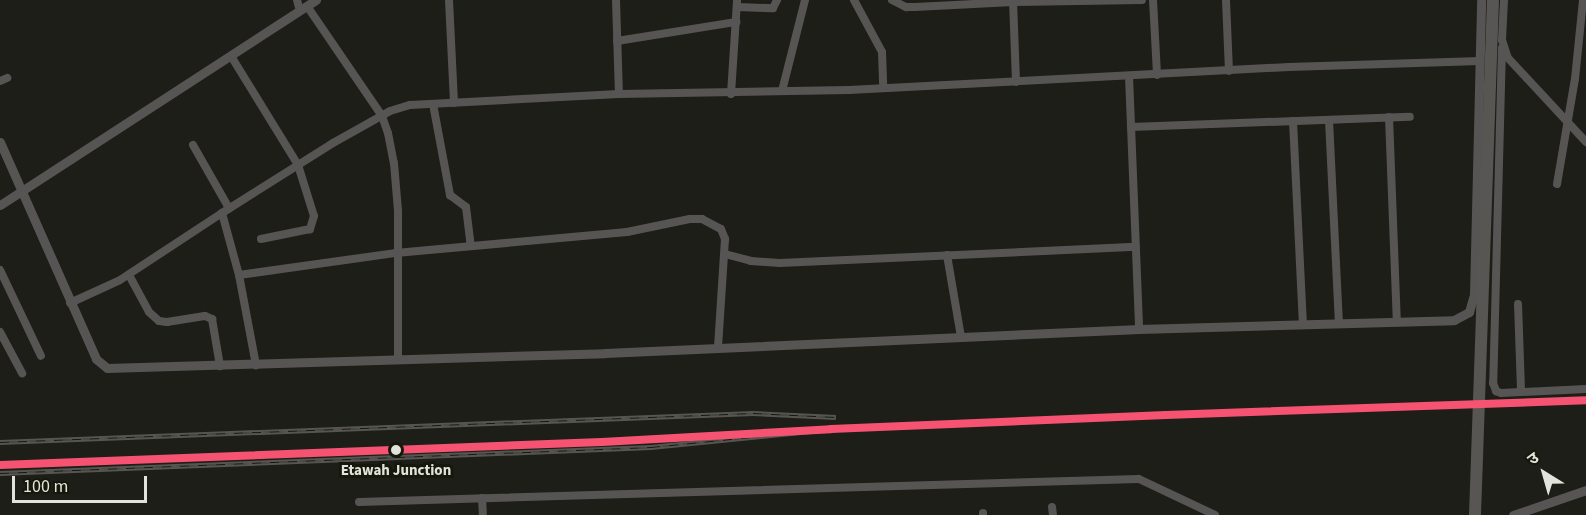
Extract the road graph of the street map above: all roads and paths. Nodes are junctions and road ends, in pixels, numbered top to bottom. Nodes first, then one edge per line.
1 (297, 0) edge
2 (316, 0) edge
3 (449, 0) edge
4 (616, 0) edge
5 (777, 0) edge
6 (805, 0) edge
7 (854, 0) edge
8 (892, 0) edge
9 (1142, 0) edge
10 (1153, 0) edge
11 (1226, 0) edge
12 (1481, 0) edge
13 (1493, 0) edge
14 (1504, 0) edge
15 (1583, 0) edge
16 (1013, 1) edge
17 (1053, 1) edge
18 (1088, 1) edge
19 (737, 4) edge
20 (303, 8) junction
21 (1584, 17) edge
22 (736, 22) junction
23 (617, 41) junction
24 (1502, 48) junction
25 (231, 56) junction
26 (1480, 61) junction
27 (1229, 71) junction
28 (1157, 75) junction
29 (1129, 76) junction
30 (1575, 79) junction
31 (1016, 82) junction
32 (1586, 82) edge
33 (883, 88) junction
34 (782, 91) junction
35 (731, 93) junction
36 (619, 94) junction
37 (454, 103) junction
38 (433, 104) junction
39 (382, 116) junction
40 (1389, 117) junction
41 (1410, 117) dead end
42 (1329, 120) junction
43 (1566, 120) junction
44 (1293, 121) junction
45 (1131, 126) junction
46 (0, 142) edge
47 (1586, 142) edge
48 (193, 146) dead end
49 (298, 165) junction
50 (1557, 184) dead end
51 (21, 192) junction
52 (0, 205) edge
53 (225, 210) junction
54 (261, 239) dead end
55 (471, 246) junction
56 (1136, 247) junction
57 (396, 253) junction
58 (725, 254) junction
59 (947, 255) junction
60 (0, 270) edge
61 (129, 275) junction
62 (239, 275) junction
63 (70, 303) junction
64 (1518, 304) dead end
65 (1396, 321) junction
66 (1339, 323) junction
67 (1303, 324) junction
68 (1139, 329) junction
69 (0, 332) edge
70 (961, 337) junction
71 (718, 347) junction
72 (41, 356) dead end
73 (398, 359) junction
74 (256, 365) junction
75 (220, 366) junction
76 (21, 373) dead end
77 (1586, 388) edge
78 (1521, 392) junction
79 (1586, 490) edge
80 (482, 498) junction
81 (359, 502) dead end
82 (483, 515) edge
83 (1215, 515) edge
84 (1475, 515) edge
85 (1513, 515) edge

1 - 20 street
2 - 20 street
3 - 37 street
4 - 23 street
5 - 19 street
6 - 34 street
7 - 33 street
8 - 16 street
9 - 18 street
10 - 28 street
11 - 27 street
12 - 26 street
13 - 84 main road
14 - 24 street
15 - 21 street
16 - 17 street
16 - 31 street
17 - 18 street
19 - 22 street
20 - 25 street
20 - 39 street
21 - 30 street
22 - 23 street
22 - 35 street
23 - 36 street
24 - 43 street
24 - 78 street
25 - 49 street
25 - 51 street
26 - 27 street
26 - 65 street
27 - 28 street
28 - 29 street
29 - 31 street
29 - 45 street
30 - 32 street
30 - 43 street
31 - 33 street
33 - 34 street
34 - 35 street
35 - 36 street
36 - 37 street
37 - 38 street
38 - 39 street
38 - 55 street
39 - 49 street
39 - 57 street
40 - 41 street
40 - 42 street
40 - 65 street
42 - 44 street
42 - 66 street
43 - 47 street
43 - 50 street
44 - 45 street
44 - 67 street
45 - 56 street
46 - 51 street
48 - 53 street
49 - 53 street
49 - 54 street
51 - 52 street
51 - 63 street
53 - 61 street
53 - 62 street
55 - 57 street
55 - 58 street
56 - 59 street
56 - 68 street
57 - 62 street
57 - 73 street
58 - 59 street
58 - 71 street
59 - 70 street
60 - 72 street
61 - 63 street
61 - 75 street
62 - 74 street
63 - 75 street
64 - 78 street
65 - 66 street
66 - 67 street
67 - 68 street
68 - 70 street
69 - 76 street
70 - 71 street
71 - 73 street
73 - 74 street
74 - 75 street
77 - 78 street
79 - 85 street
80 - 81 street
80 - 82 street
80 - 83 street

